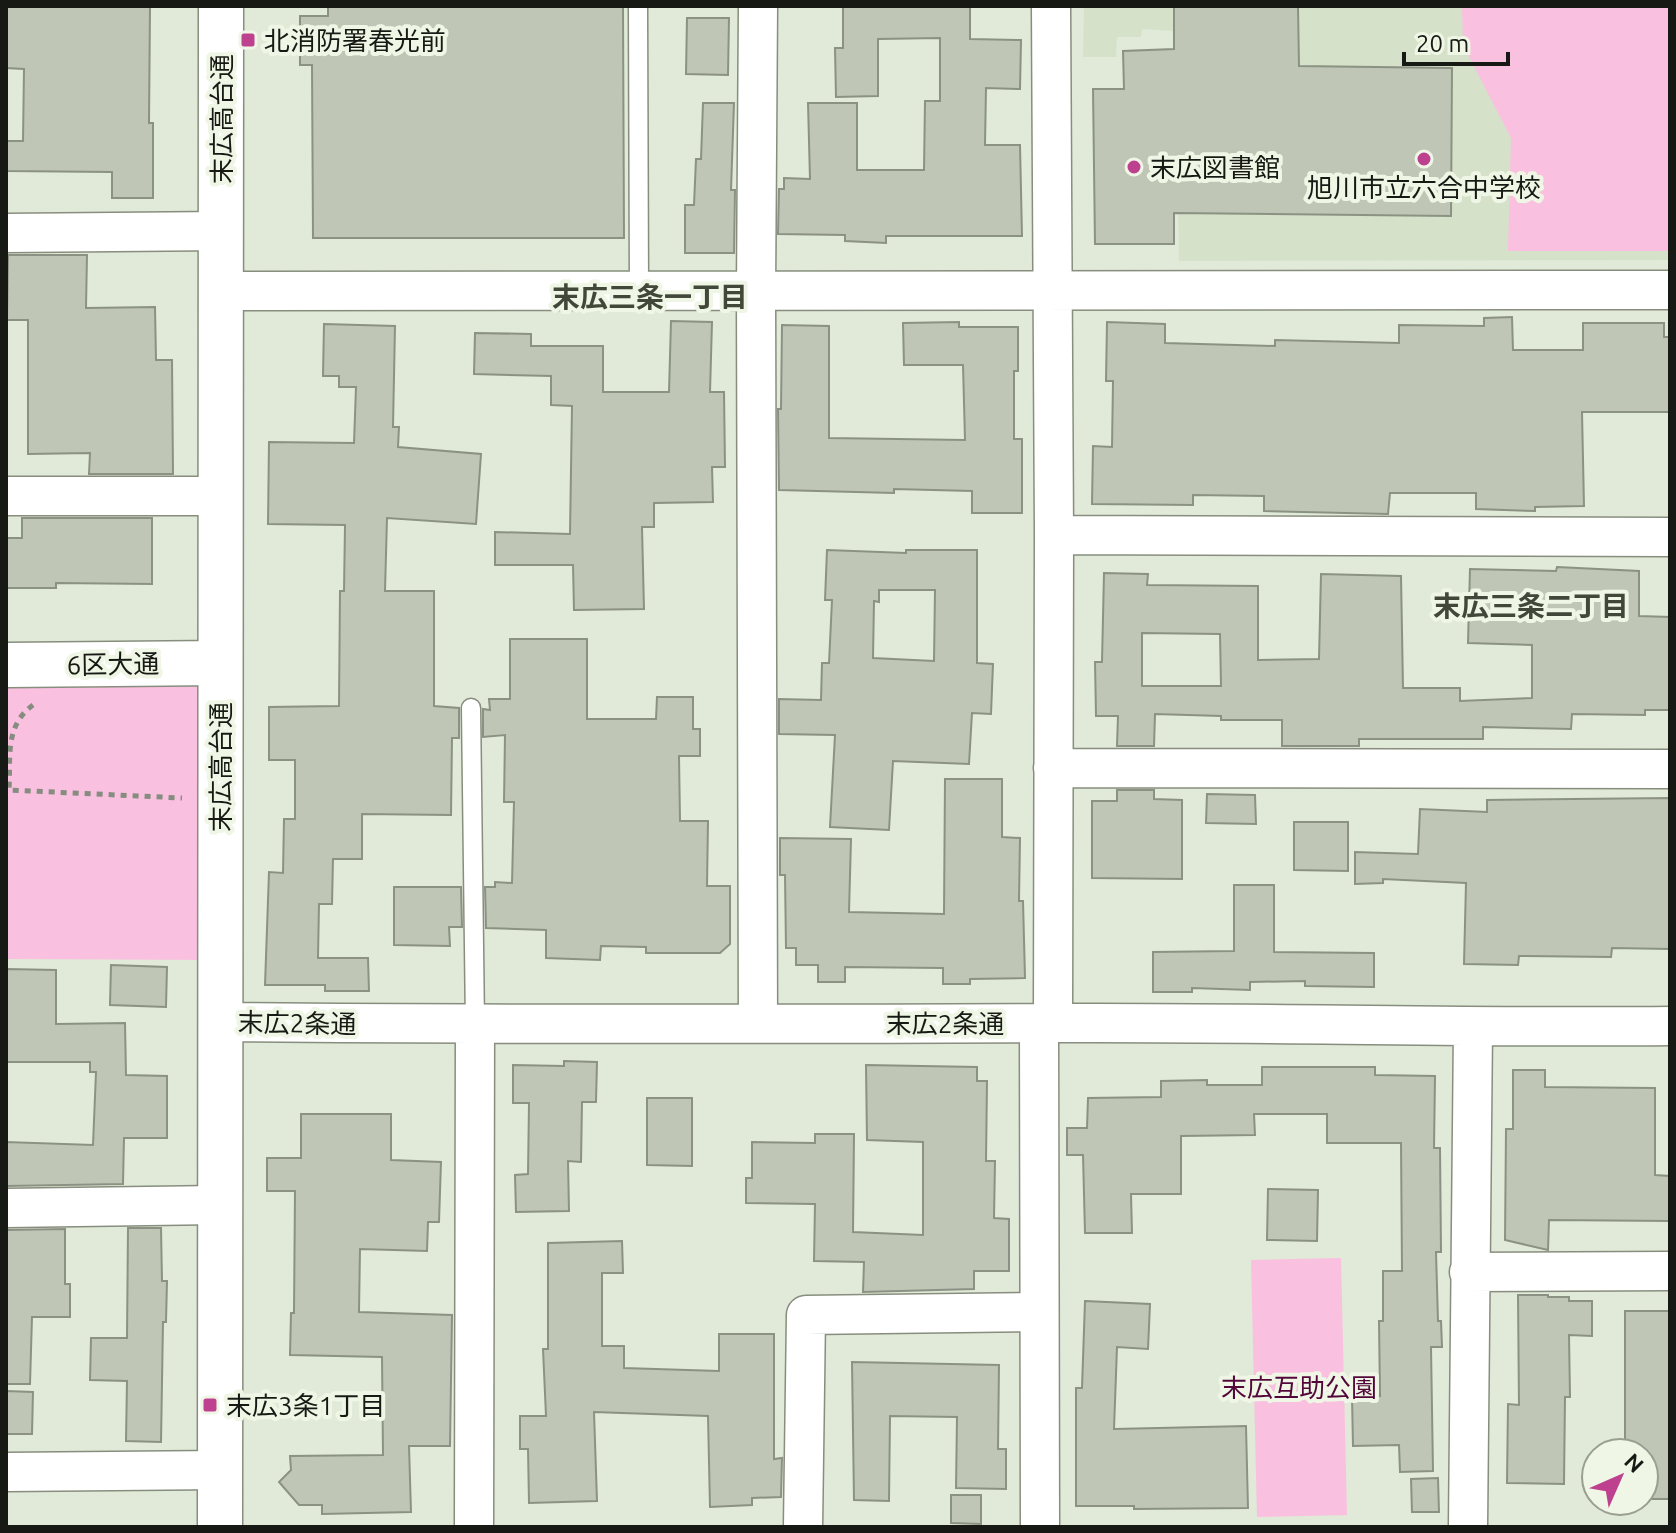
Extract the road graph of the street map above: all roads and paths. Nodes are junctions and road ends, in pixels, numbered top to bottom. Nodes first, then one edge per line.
1 (221, 6) edge
2 (638, 6) edge
3 (758, 6) edge
4 (1051, 6) edge
5 (222, 231) junction
6 (6, 233) edge
7 (1670, 290) edge
8 (222, 291) junction
9 (639, 291) junction
10 (756, 291) junction
11 (1054, 291) junction
12 (6, 496) edge
13 (221, 496) junction
14 (1054, 535) junction
15 (1670, 537) edge
16 (220, 663) junction
17 (6, 665) edge
18 (41, 700) dead end
19 (471, 708) dead end
20 (1053, 768) junction
21 (1670, 769) edge
22 (220, 800) junction
23 (219, 1022) junction
24 (758, 1023) junction
25 (1046, 1023) junction
26 (475, 1025) junction
27 (1670, 1026) edge
28 (1473, 1028) junction
29 (218, 1205) junction
30 (6, 1208) edge
31 (1670, 1271) edge
32 (1469, 1272) junction
33 (1038, 1312) junction
34 (220, 1470) junction
35 (6, 1472) edge
36 (220, 1527) edge
37 (474, 1527) edge
38 (803, 1527) edge
39 (1040, 1527) edge
40 (1468, 1527) edge

1 - 5 street, 末広高台通
2 - 9 lane
3 - 10 street
4 - 11 street
5 - 6 street
5 - 8 street, 末広高台通
7 - 11 street
8 - 9 street
8 - 13 street, 末広高台通
9 - 10 street
10 - 11 street
10 - 24 street
11 - 14 street
12 - 13 street
13 - 16 street, 末広高台通
14 - 15 street
14 - 20 street
16 - 17 street, 6区大通
16 - 22 street, 末広高台通
18 - 22 path
19 - 26 lane
20 - 21 street
20 - 25 street
22 - 23 street, 末広高台通
23 - 26 street, 末広2条通
23 - 29 street, 末広高台通
24 - 25 street, 末広2条通
24 - 26 street, 末広2条通
25 - 28 street, 末広2条通
25 - 33 street
26 - 37 street
27 - 28 street, 末広2条通
28 - 32 street
29 - 30 street
29 - 34 street, 末広高台通
31 - 32 street
32 - 40 street
33 - 38 street
33 - 39 street
34 - 35 street
34 - 36 street, 末広高台通

